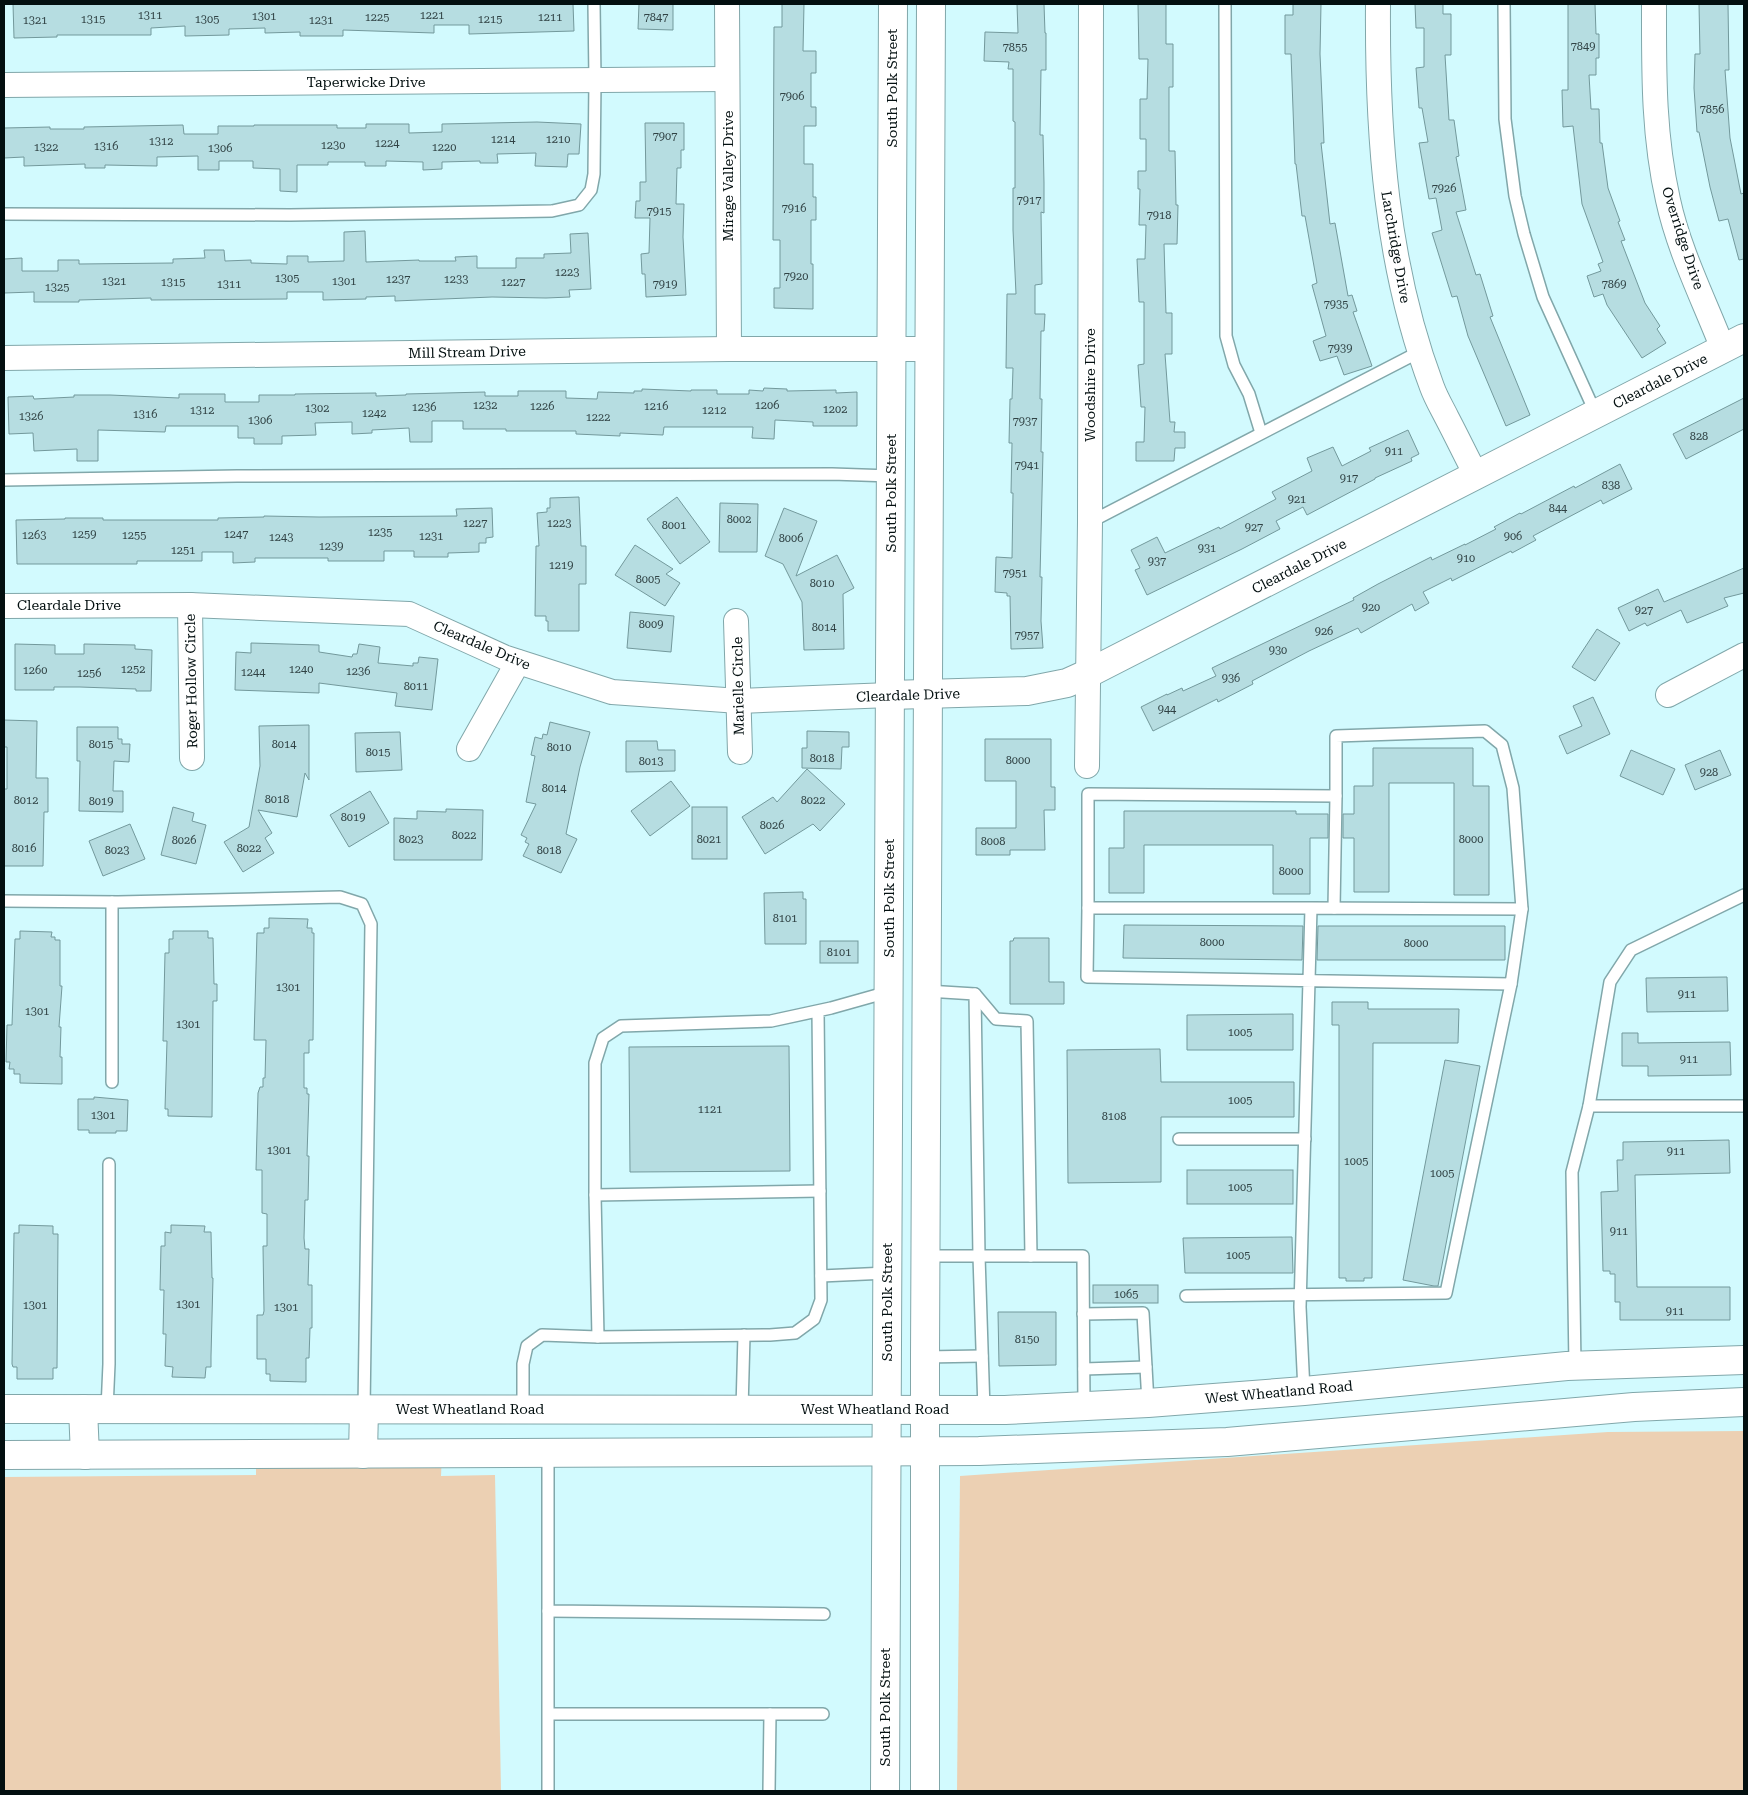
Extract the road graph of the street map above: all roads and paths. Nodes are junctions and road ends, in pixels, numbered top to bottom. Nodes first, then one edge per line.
1 (594, 4) edge
2 (727, 4) edge
3 (893, 4) edge
4 (931, 4) edge
5 (1091, 4) edge
6 (1226, 4) edge
7 (1378, 4) edge
8 (1504, 4) edge
9 (1654, 4) edge
10 (727, 79) junction
11 (595, 80) junction
12 (4, 85) edge
13 (4, 214) edge
14 (1734, 343) edge
15 (729, 349) junction
16 (891, 349) junction
17 (930, 349) junction
18 (1419, 352) junction
19 (4, 358) edge
20 (1596, 414) junction
21 (1261, 433) junction
22 (1476, 475) junction
23 (891, 476) junction
24 (4, 480) edge
25 (1090, 522) junction
26 (190, 605) junction
27 (4, 606) edge
28 (736, 621) dead end
29 (1744, 655) edge
30 (518, 662) junction
31 (1088, 674) junction
32 (890, 695) junction
33 (928, 695) junction
34 (1668, 695) dead end
35 (739, 701) junction
36 (469, 749) dead end
37 (740, 752) dead end
38 (192, 758) dead end
39 (1087, 766) dead end
40 (1336, 796) junction
41 (1744, 895) edge
42 (4, 901) edge
43 (112, 902) junction
44 (1088, 908) junction
45 (1311, 908) junction
46 (1334, 908) junction
47 (1522, 909) junction
48 (1309, 980) junction
49 (1511, 984) junction
50 (927, 991) junction
51 (888, 992) junction
52 (975, 994) junction
53 (818, 1011) junction
54 (112, 1082) dead end
55 (1589, 1106) junction
56 (1744, 1106) edge
57 (1179, 1139) dead end
58 (1305, 1139) junction
59 (109, 1164) dead end
60 (820, 1191) junction
61 (595, 1195) junction
62 (926, 1256) junction
63 (979, 1256) junction
64 (1031, 1256) junction
65 (887, 1273) junction
66 (821, 1276) junction
67 (1301, 1294) junction
68 (1186, 1296) dead end
69 (1083, 1314) junction
70 (744, 1336) junction
71 (598, 1337) junction
72 (982, 1356) junction
73 (925, 1357) junction
74 (1744, 1360) edge
75 (1576, 1365) junction
76 (1146, 1367) junction
77 (1084, 1369) junction
78 (1304, 1391) junction
79 (1744, 1402) edge
80 (1148, 1403) junction
81 (1084, 1407) junction
82 (4, 1409) edge
83 (95, 1409) junction
84 (364, 1409) junction
85 (523, 1409) junction
86 (742, 1409) junction
87 (887, 1409) junction
88 (925, 1410) junction
89 (984, 1410) junction
90 (1305, 1436) junction
91 (886, 1452) junction
92 (925, 1452) junction
93 (548, 1453) junction
94 (363, 1454) junction
95 (4, 1455) edge
96 (85, 1455) junction
97 (548, 1611) junction
98 (824, 1614) dead end
99 (549, 1714) junction
100 (770, 1714) junction
101 (823, 1714) dead end
102 (548, 1791) edge
103 (770, 1791) edge
104 (885, 1791) edge
105 (925, 1791) edge

1 - 11 lane
2 - 10 street, Mirage Valley Drive
3 - 16 main road, South Polk Street
4 - 17 main road
5 - 25 street, Woodshire Drive
6 - 21 lane
7 - 18 street, Larchridge Drive
8 - 20 lane
9 - 14 street, Overridge Drive
10 - 11 street, Taperwicke Drive
10 - 15 street, Mirage Valley Drive
11 - 12 street, Taperwicke Drive
11 - 13 lane
14 - 20 main road, Cleardale Drive
15 - 16 street, Mill Stream Drive
15 - 19 street, Mill Stream Drive
16 - 17 street, Mill Stream Drive
16 - 23 main road, South Polk Street
17 - 33 main road
18 - 21 lane
18 - 22 street, Larchridge Drive
20 - 22 main road, Cleardale Drive
21 - 25 lane
22 - 31 main road, Cleardale Drive
23 - 24 lane
23 - 32 main road, South Polk Street
25 - 31 street, Woodshire Drive
26 - 27 street, Cleardale Drive
26 - 30 street, Cleardale Drive
26 - 38 street, Roger Hollow Circle
28 - 35 street, Marielle Circle
29 - 34 street
30 - 35 street, Cleardale Drive
30 - 36 street
31 - 33 main road, Cleardale Drive
31 - 39 street, Woodshire Drive
32 - 33 main road, Cleardale Drive
32 - 35 street, Cleardale Drive
32 - 51 main road, South Polk Street
33 - 50 main road
35 - 37 street, Marielle Circle
40 - 44 lane
40 - 46 lane
40 - 47 lane
41 - 55 lane
42 - 43 lane
43 - 54 lane
43 - 84 lane
44 - 45 lane
44 - 48 lane
45 - 46 lane
45 - 48 lane
46 - 47 lane
47 - 49 lane
48 - 49 lane
48 - 58 lane
49 - 67 lane
50 - 51 main road
50 - 52 lane
50 - 62 main road
51 - 53 lane
51 - 65 main road, South Polk Street
52 - 63 lane
52 - 64 lane
53 - 60 lane
53 - 61 lane
55 - 56 lane
55 - 75 lane
57 - 58 lane
58 - 67 lane
59 - 83 lane
60 - 61 lane
60 - 66 lane
61 - 71 lane
62 - 63 lane
62 - 73 main road
63 - 64 lane
63 - 72 lane
64 - 69 lane
65 - 66 lane
65 - 87 main road, South Polk Street
66 - 70 lane
67 - 68 lane
67 - 78 lane
69 - 76 lane
69 - 77 lane
70 - 71 lane
70 - 86 lane
71 - 85 lane
72 - 73 lane
72 - 89 lane
73 - 88 main road
74 - 75 main road, West Wheatland Road
75 - 78 main road, West Wheatland Road
76 - 77 lane
76 - 80 lane
77 - 81 lane
78 - 80 main road, West Wheatland Road
78 - 90 main road
79 - 90 main road
80 - 81 main road, West Wheatland Road
81 - 89 main road, West Wheatland Road
82 - 83 main road, West Wheatland Road
83 - 84 main road, West Wheatland Road
83 - 96 main road
84 - 85 main road, West Wheatland Road
84 - 94 main road
85 - 86 main road, West Wheatland Road
86 - 87 main road, West Wheatland Road
87 - 88 main road, West Wheatland Road
87 - 91 main road, South Polk Street
88 - 89 main road, West Wheatland Road
88 - 92 main road
90 - 92 main road
91 - 92 main road
91 - 93 main road
91 - 104 main road, South Polk Street
92 - 105 main road
93 - 94 main road
93 - 97 lane
94 - 96 main road
95 - 96 main road
97 - 98 lane
97 - 99 lane
99 - 100 lane
99 - 102 lane
100 - 101 lane
100 - 103 lane

